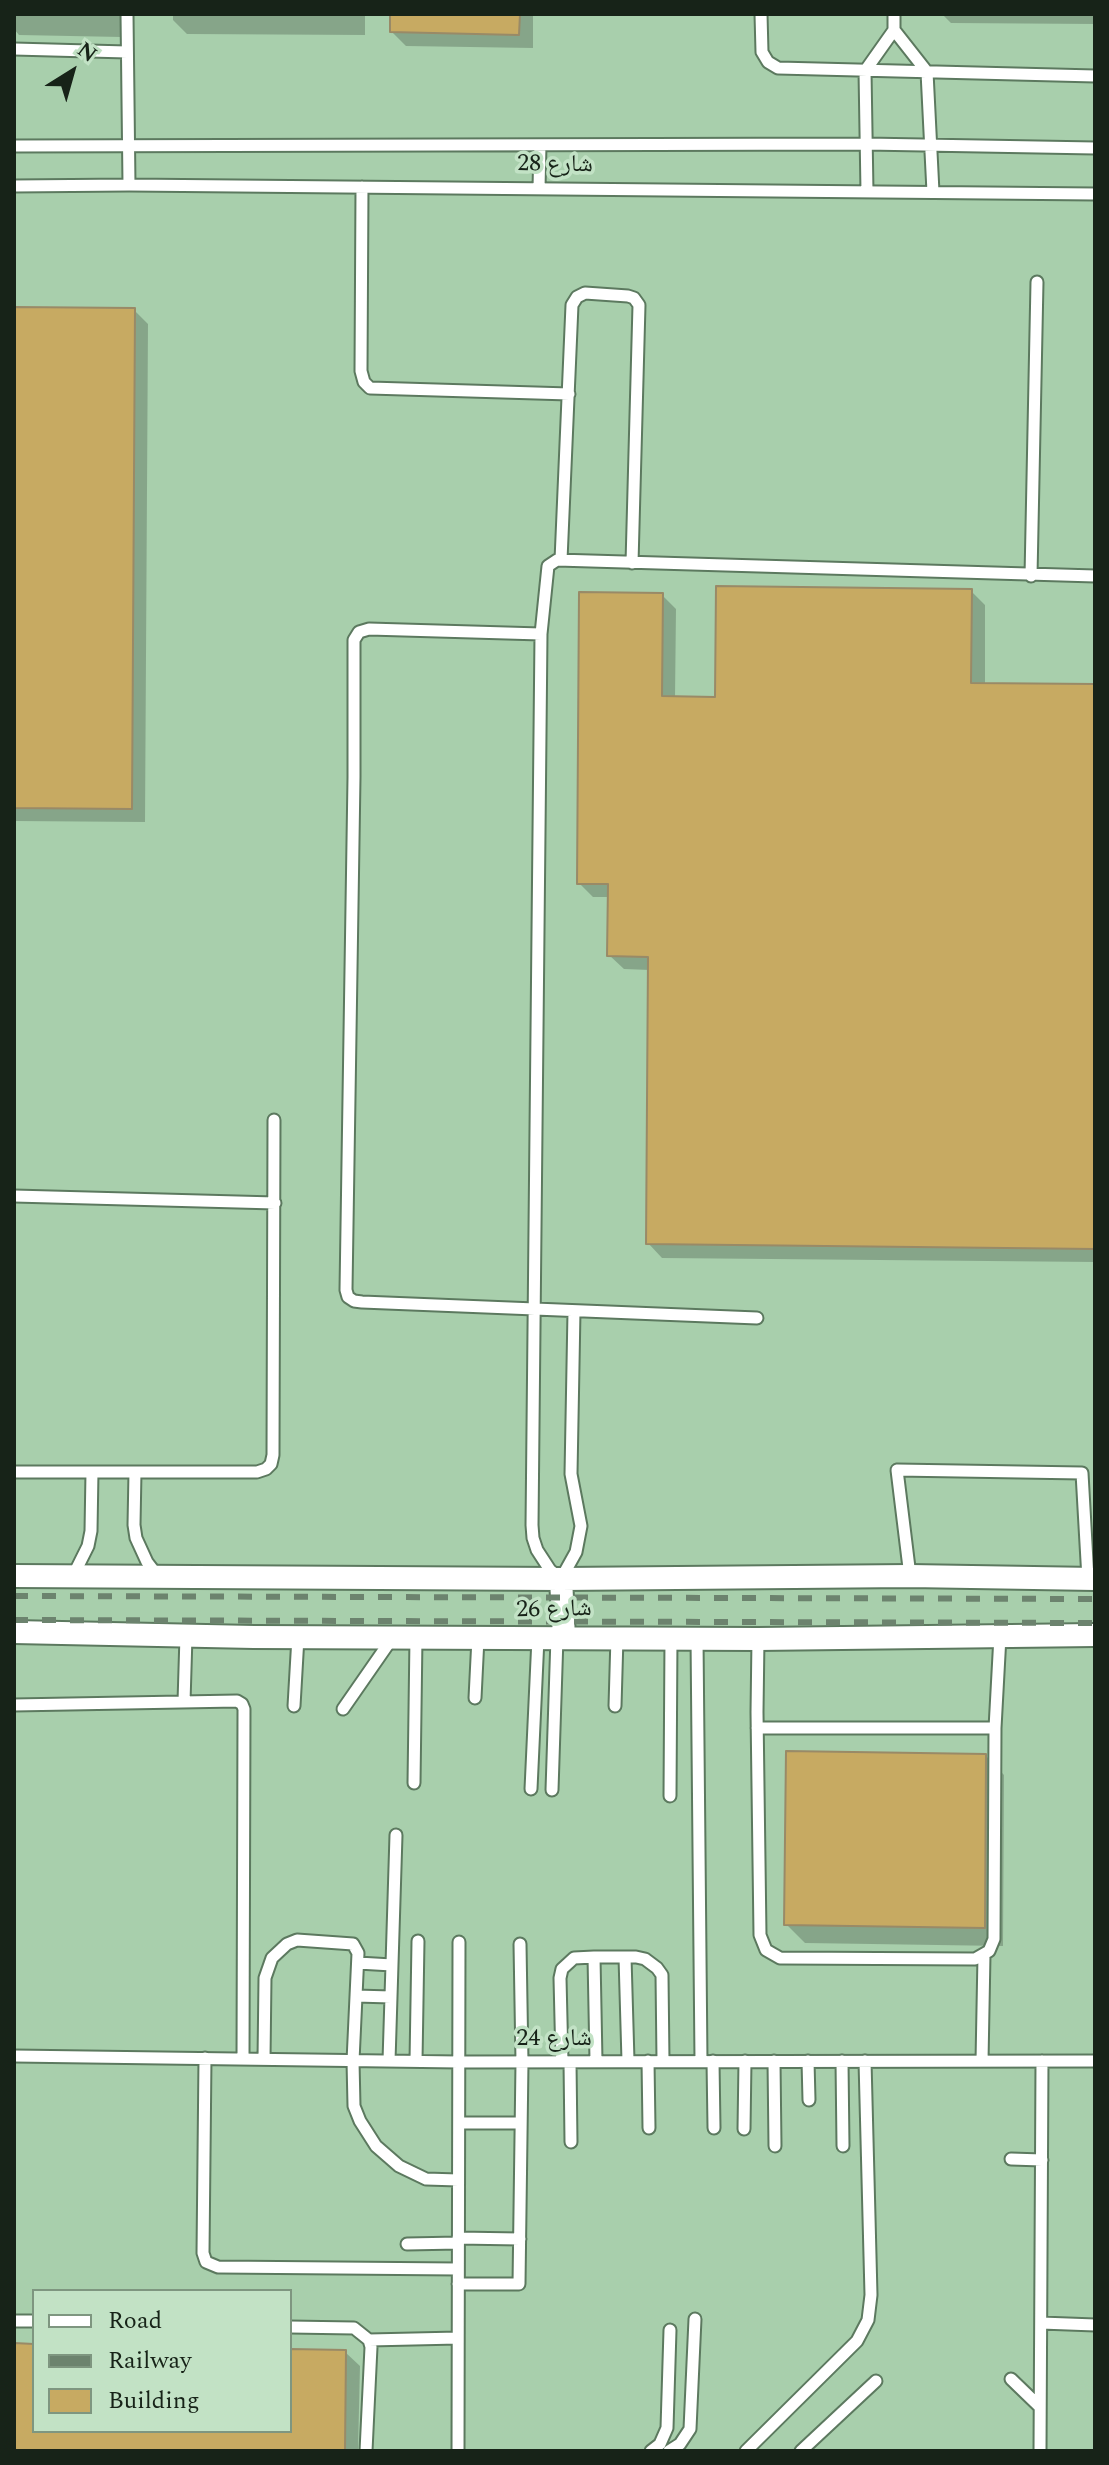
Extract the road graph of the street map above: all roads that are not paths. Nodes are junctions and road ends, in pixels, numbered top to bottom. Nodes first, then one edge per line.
1 (127, 14) edge
2 (761, 14) edge
3 (894, 14) edge
4 (894, 30) junction
5 (14, 49) edge
6 (127, 52) junction
7 (865, 71) junction
8 (927, 72) junction
9 (1095, 76) edge
10 (866, 144) junction
11 (540, 145) junction
12 (14, 146) edge
13 (129, 146) junction
14 (930, 146) junction
15 (1095, 148) edge
16 (129, 185) junction
17 (14, 186) edge
18 (362, 187) junction
19 (539, 188) junction
20 (867, 192) junction
21 (933, 192) junction
22 (1095, 194) edge
23 (1037, 282) dead end
24 (569, 394) junction
25 (561, 560) junction
26 (632, 563) junction
27 (1031, 576) junction
28 (1095, 576) edge
29 (541, 634) junction
30 (274, 1120) dead end
31 (14, 1196) edge
32 (275, 1203) junction
33 (533, 1309) junction
34 (574, 1311) junction
35 (757, 1318) dead end
36 (14, 1472) edge
37 (92, 1472) junction
38 (135, 1472) junction
39 (14, 1576) edge
40 (910, 1576) junction
41 (72, 1577) junction
42 (160, 1578) junction
43 (561, 1579) junction
44 (1091, 1579) edge
45 (14, 1632) edge
46 (1095, 1635) edge
47 (186, 1636) junction
48 (404, 1636) junction
49 (1000, 1636) junction
50 (298, 1637) junction
51 (553, 1637) junction
52 (617, 1637) junction
53 (671, 1637) junction
54 (478, 1638) junction
55 (697, 1638) junction
56 (758, 1639) junction
57 (475, 1698) dead end
58 (184, 1702) junction
59 (14, 1705) edge
60 (294, 1706) dead end
61 (615, 1706) dead end
62 (343, 1709) dead end
63 (757, 1728) junction
64 (995, 1728) junction
65 (414, 1783) dead end
66 (531, 1789) dead end
67 (552, 1790) dead end
68 (670, 1796) dead end
69 (396, 1835) dead end
70 (418, 1941) dead end
71 (459, 1942) dead end
72 (520, 1944) dead end
73 (984, 1955) junction
74 (594, 1957) junction
75 (625, 1957) junction
76 (358, 1963) junction
77 (392, 1965) junction
78 (356, 1996) junction
79 (391, 1997) junction
80 (14, 2056) edge
81 (205, 2058) junction
82 (243, 2059) junction
83 (264, 2059) junction
84 (353, 2061) junction
85 (389, 2061) junction
86 (416, 2061) junction
87 (596, 2061) junction
88 (628, 2061) junction
89 (648, 2061) junction
90 (663, 2061) junction
91 (707, 2061) junction
92 (745, 2061) junction
93 (774, 2061) junction
94 (808, 2061) junction
95 (842, 2061) junction
96 (865, 2061) junction
97 (982, 2061) junction
98 (1042, 2061) junction
99 (1095, 2061) edge
100 (459, 2062) junction
101 (522, 2062) junction
102 (566, 2062) junction
103 (809, 2100) dead end
104 (459, 2123) junction
105 (521, 2123) junction
106 (649, 2128) dead end
107 (714, 2128) dead end
108 (744, 2129) dead end
109 (571, 2142) dead end
110 (775, 2146) dead end
111 (843, 2146) dead end
112 (1011, 2159) dead end
113 (1042, 2160) junction
114 (458, 2180) junction
115 (520, 2239) junction
116 (458, 2240) junction
117 (407, 2244) dead end
118 (458, 2269) junction
119 (458, 2284) junction
120 (695, 2319) dead end
121 (1041, 2323) junction
122 (1095, 2325) edge
123 (292, 2327) edge
124 (670, 2330) dead end
125 (458, 2338) junction
126 (369, 2340) junction
127 (1011, 2379) dead end
128 (876, 2381) dead end
129 (1040, 2407) junction
130 (366, 2451) edge
131 (458, 2451) edge
132 (651, 2451) edge
133 (669, 2451) edge
134 (746, 2451) edge
135 (801, 2451) edge
136 (1040, 2451) edge

1 - 6 lane
2 - 7 lane
3 - 4 lane
4 - 7 lane
4 - 8 lane
5 - 6 lane
6 - 13 lane
7 - 8 lane
7 - 10 lane
8 - 9 lane
8 - 14 lane
10 - 11 lane, شارع 28
10 - 14 lane, شارع 28
10 - 20 lane
11 - 13 lane, شارع 28
11 - 19 lane
12 - 13 lane, شارع 28
13 - 16 lane
14 - 15 lane, شارع 28
14 - 21 lane
16 - 17 lane, شارع 28
16 - 18 lane, شارع 28
18 - 19 lane, شارع 28
18 - 24 lane
19 - 20 lane, شارع 28
20 - 21 lane, شارع 28
21 - 22 lane, شارع 28
23 - 27 lane
24 - 25 lane
24 - 26 lane
25 - 26 lane
25 - 29 lane
26 - 27 lane
27 - 28 lane
29 - 33 lane
29 - 33 lane
30 - 32 lane
31 - 32 lane
32 - 38 lane
33 - 34 lane
33 - 43 lane
34 - 35 lane
34 - 43 lane
36 - 37 lane
37 - 38 lane
37 - 41 lane
38 - 42 lane
39 - 41 street, شارع 26
40 - 43 street, شارع 26
40 - 44 street, شارع 26
40 - 44 lane
41 - 42 street, شارع 26
42 - 43 street, شارع 26
43 - 51 street
45 - 47 street, شارع 26
46 - 49 street, شارع 26
47 - 50 street, شارع 26
47 - 58 lane
48 - 50 street, شارع 26
48 - 54 street, شارع 26
48 - 62 lane
48 - 65 lane
49 - 56 street, شارع 26
49 - 64 lane
50 - 60 lane
51 - 52 street, شارع 26
51 - 54 street, شارع 26
51 - 66 lane
51 - 67 lane
52 - 53 street, شارع 26
52 - 61 lane
53 - 55 street, شارع 26
53 - 68 lane
54 - 57 lane
55 - 56 street, شارع 26
55 - 91 lane
56 - 63 lane
58 - 59 lane
58 - 82 lane
63 - 64 lane
63 - 73 lane
64 - 73 lane
69 - 77 lane
70 - 86 lane
71 - 100 lane
72 - 101 lane
73 - 97 lane
74 - 75 lane
74 - 87 lane
74 - 102 lane
75 - 88 lane
75 - 90 lane
76 - 77 lane
76 - 78 lane
76 - 83 lane
77 - 79 lane
78 - 79 lane
78 - 84 lane
79 - 85 lane
80 - 81 lane, شارع 24
81 - 82 lane, شارع 24
81 - 118 lane
82 - 83 lane, شارع 24
83 - 84 lane, شارع 24
84 - 85 lane, شارع 24
84 - 114 lane
85 - 86 lane, شارع 24
86 - 100 lane, شارع 24
87 - 88 lane, شارع 24
87 - 102 lane, شارع 24
88 - 89 lane, شارع 24
89 - 90 lane, شارع 24
89 - 106 lane
90 - 91 lane, شارع 24
91 - 92 lane, شارع 24
91 - 107 lane
92 - 93 lane, شارع 24
92 - 108 lane
93 - 94 lane, شارع 24
93 - 110 lane
94 - 95 lane, شارع 24
94 - 103 lane
95 - 96 lane, شارع 24
95 - 111 lane
96 - 97 lane, شارع 24
96 - 134 lane
97 - 98 lane, شارع 24
98 - 99 lane, شارع 24
98 - 113 lane
100 - 101 lane, شارع 24
100 - 104 lane
101 - 102 lane, شارع 24
101 - 105 lane
102 - 109 lane
104 - 105 lane
104 - 114 lane
105 - 115 lane
112 - 113 lane
113 - 121 lane
114 - 116 lane
115 - 116 lane
115 - 119 lane
116 - 117 lane
116 - 118 lane
118 - 119 lane
119 - 125 lane
120 - 133 lane
121 - 122 lane
121 - 129 lane
123 - 126 lane
124 - 132 lane
125 - 126 lane
125 - 131 lane
126 - 130 lane
127 - 129 lane
128 - 135 lane
129 - 136 lane

